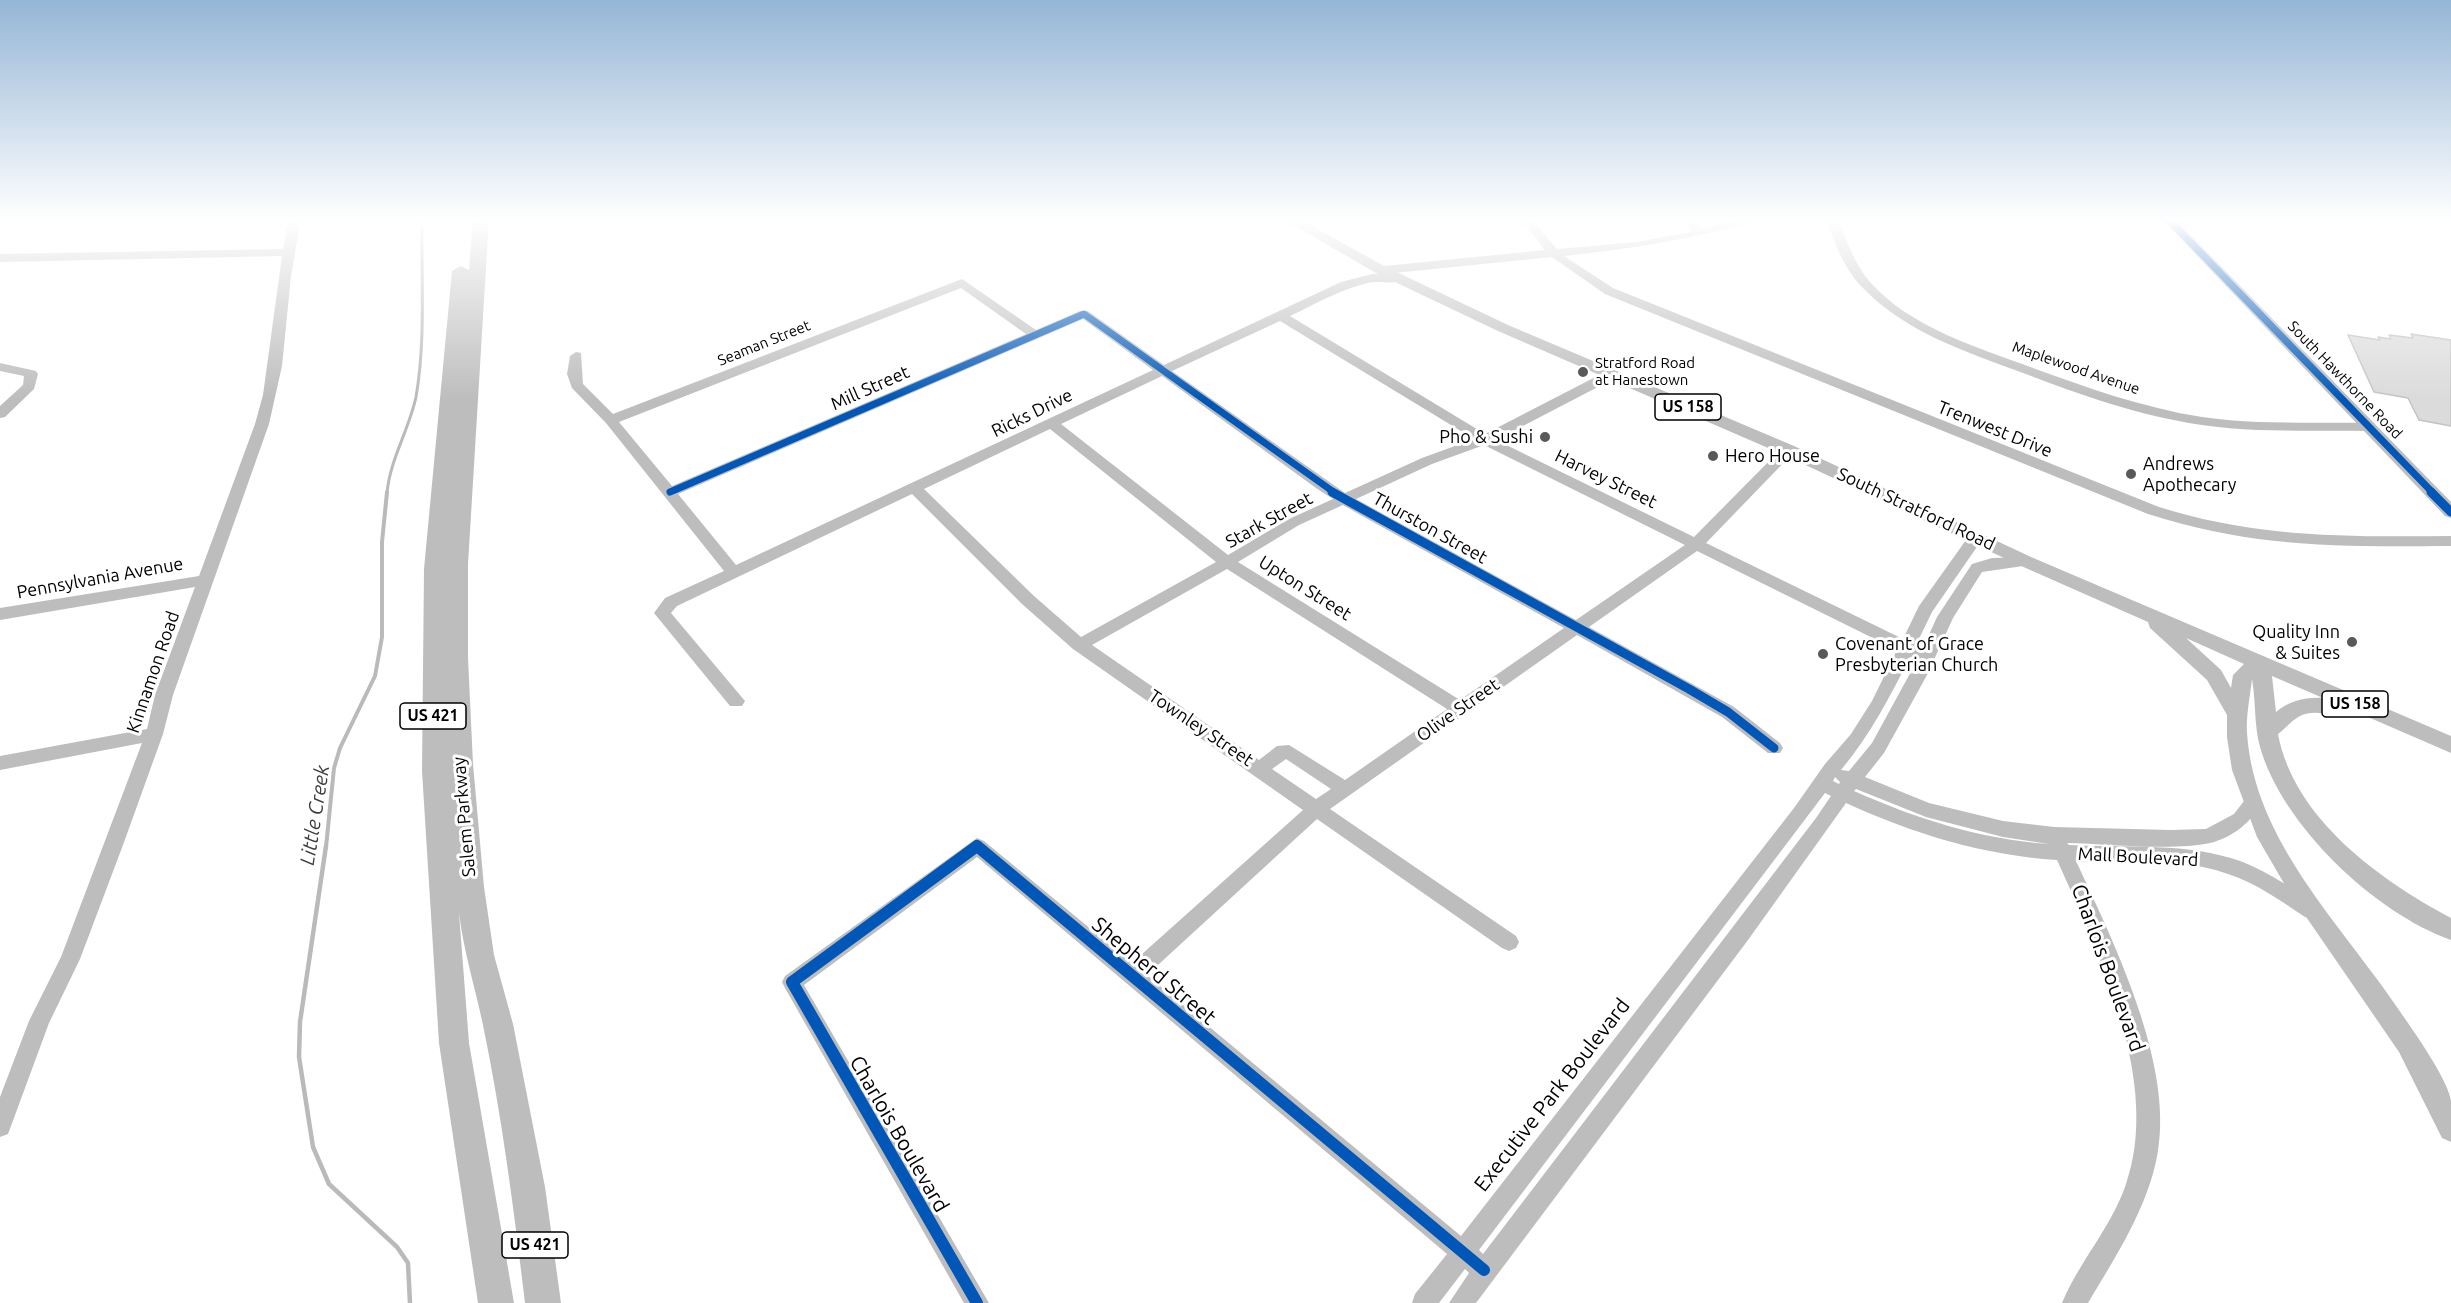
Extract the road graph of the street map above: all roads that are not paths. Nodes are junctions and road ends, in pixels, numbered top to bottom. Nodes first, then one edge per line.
1 (285, 279) edge
2 (461, 279) edge
3 (477, 279) edge
4 (1350, 279) edge
5 (1369, 279) edge
6 (1394, 279) edge
7 (1399, 279) joint
8 (1586, 279) edge
9 (1862, 279) edge
10 (2226, 279) edge
11 (1345, 285) junction
12 (1084, 314) joint
13 (1281, 316) junction
14 (1034, 334) junction
15 (576, 356) dead end
16 (0, 367) edge
17 (1163, 371) junction
18 (1612, 374) junction
19 (0, 414) edge
20 (611, 420) junction
21 (1052, 424) junction
22 (2370, 427) junction
23 (1485, 440) junction
24 (1788, 450) junction
25 (914, 488) junction
26 (670, 492) junction
27 (1344, 498) junction
28 (2451, 512) edge
29 (1976, 537) junction
30 (2451, 541) edge
31 (1696, 544) junction
32 (2025, 561) junction
33 (1227, 563) junction
34 (733, 572) junction
35 (206, 580) junction
36 (0, 614) edge
37 (2148, 615) junction
38 (1578, 626) junction
39 (1079, 645) junction
40 (1906, 648) junction
41 (1926, 656) junction
42 (2259, 662) junction
43 (736, 701) dead end
44 (1460, 709) junction
45 (2236, 713) junction
46 (2379, 715) junction
47 (2269, 730) junction
48 (153, 734) junction
49 (2451, 745) edge
50 (1774, 748) dead end
51 (0, 763) edge
52 (1260, 769) junction
53 (1826, 776) junction
54 (1847, 787) junction
55 (1344, 789) junction
56 (2253, 802) junction
57 (1316, 809) junction
58 (1791, 826) junction
59 (1811, 839) junction
60 (2059, 844) junction
61 (2314, 912) junction
62 (1720, 917) junction
63 (2451, 930) edge
64 (1740, 934) junction
65 (1509, 942) dead end
66 (1132, 976) junction
67 (792, 982) joint
68 (0, 1126) edge
69 (2451, 1129) edge
70 (1463, 1251) junction
71 (1484, 1270) junction
72 (496, 1303) edge
73 (543, 1303) edge
74 (977, 1303) edge
75 (1424, 1303) edge
76 (1461, 1303) edge
77 (2074, 1303) edge

1 - 35 street, Kinnamon Road
2 - 72 highway, Salem Parkway / US 421
3 - 73 highway, Salem Parkway / US 421
4 - 11 street, Ricks Drive
5 - 11 street, Ricks Drive
6 - 7 street, Ricks Drive
7 - 18 main road, South Stratford Road / US 158
8 - 30 street, Trenwest Drive
9 - 22 street, Maplewood Avenue
10 - 22 main road, South Hawthorne Road
11 - 13 street, Ricks Drive
12 - 14 street, Mill Street
12 - 17 street, Thurston Street
13 - 17 street, Ricks Drive
13 - 23 street, Harvey Street
14 - 20 street, Seaman Street
14 - 26 street, Mill Street
15 - 20 street
16 - 19 street
17 - 21 street, Ricks Drive
17 - 27 street, Thurston Street
18 - 23 street, Stark Street
18 - 24 main road, South Stratford Road / US 158
20 - 26 street
21 - 25 street, Ricks Drive
21 - 33 street, Upton Street
22 - 28 main road, South Hawthorne Road
23 - 27 street, Stark Street
23 - 31 street, Harvey Street
24 - 29 main road, South Stratford Road / US 158
24 - 31 street, Olive Street
25 - 34 street, Ricks Drive
25 - 39 street, Townley Street
26 - 34 street
27 - 33 street, Stark Street
27 - 38 street, Thurston Street
29 - 32 main road, South Stratford Road / US 158
29 - 40 street, Executive Park Boulevard
31 - 38 street, Olive Street
31 - 40 street, Harvey Street
32 - 37 main road, South Stratford Road / US 158
32 - 41 street
33 - 39 street, Stark Street
33 - 44 street, Upton Street
34 - 43 street, Ricks Drive
35 - 36 street, Pennsylvania Avenue
35 - 48 street, Kinnamon Road
37 - 42 main road, South Stratford Road / US 158
37 - 45 main road
38 - 44 street, Olive Street
38 - 50 street, Thurston Street
39 - 52 street, Townley Street
40 - 41 street, Harvey Street
40 - 53 street, Executive Park Boulevard
41 - 54 street
42 - 45 main road
42 - 46 main road, South Stratford Road / US 158
42 - 47 main road
44 - 55 street, Olive Street
45 - 56 main road
46 - 47 main road
46 - 49 main road, South Stratford Road / US 158
47 - 63 main road
48 - 51 street
48 - 68 street, Kinnamon Road
52 - 55 street
52 - 57 street, Townley Street
53 - 54 street, Mall Boulevard
53 - 58 street, Executive Park Boulevard
54 - 59 street
54 - 60 street, Mall Boulevard
55 - 57 street, Olive Street
56 - 60 street, Mall Boulevard
56 - 61 main road
57 - 65 street, Townley Street
57 - 66 street, Olive Street
58 - 59 street
58 - 62 street, Executive Park Boulevard
59 - 64 street
60 - 61 street, Mall Boulevard
60 - 77 street, Charlois Boulevard
61 - 69 main road
62 - 64 street
62 - 70 street, Executive Park Boulevard
64 - 71 street
66 - 67 street, Shepherd Street
66 - 70 street, Shepherd Street
67 - 74 street, Charlois Boulevard
70 - 71 street, Shepherd Street
70 - 75 street, Executive Park Boulevard
71 - 76 street

